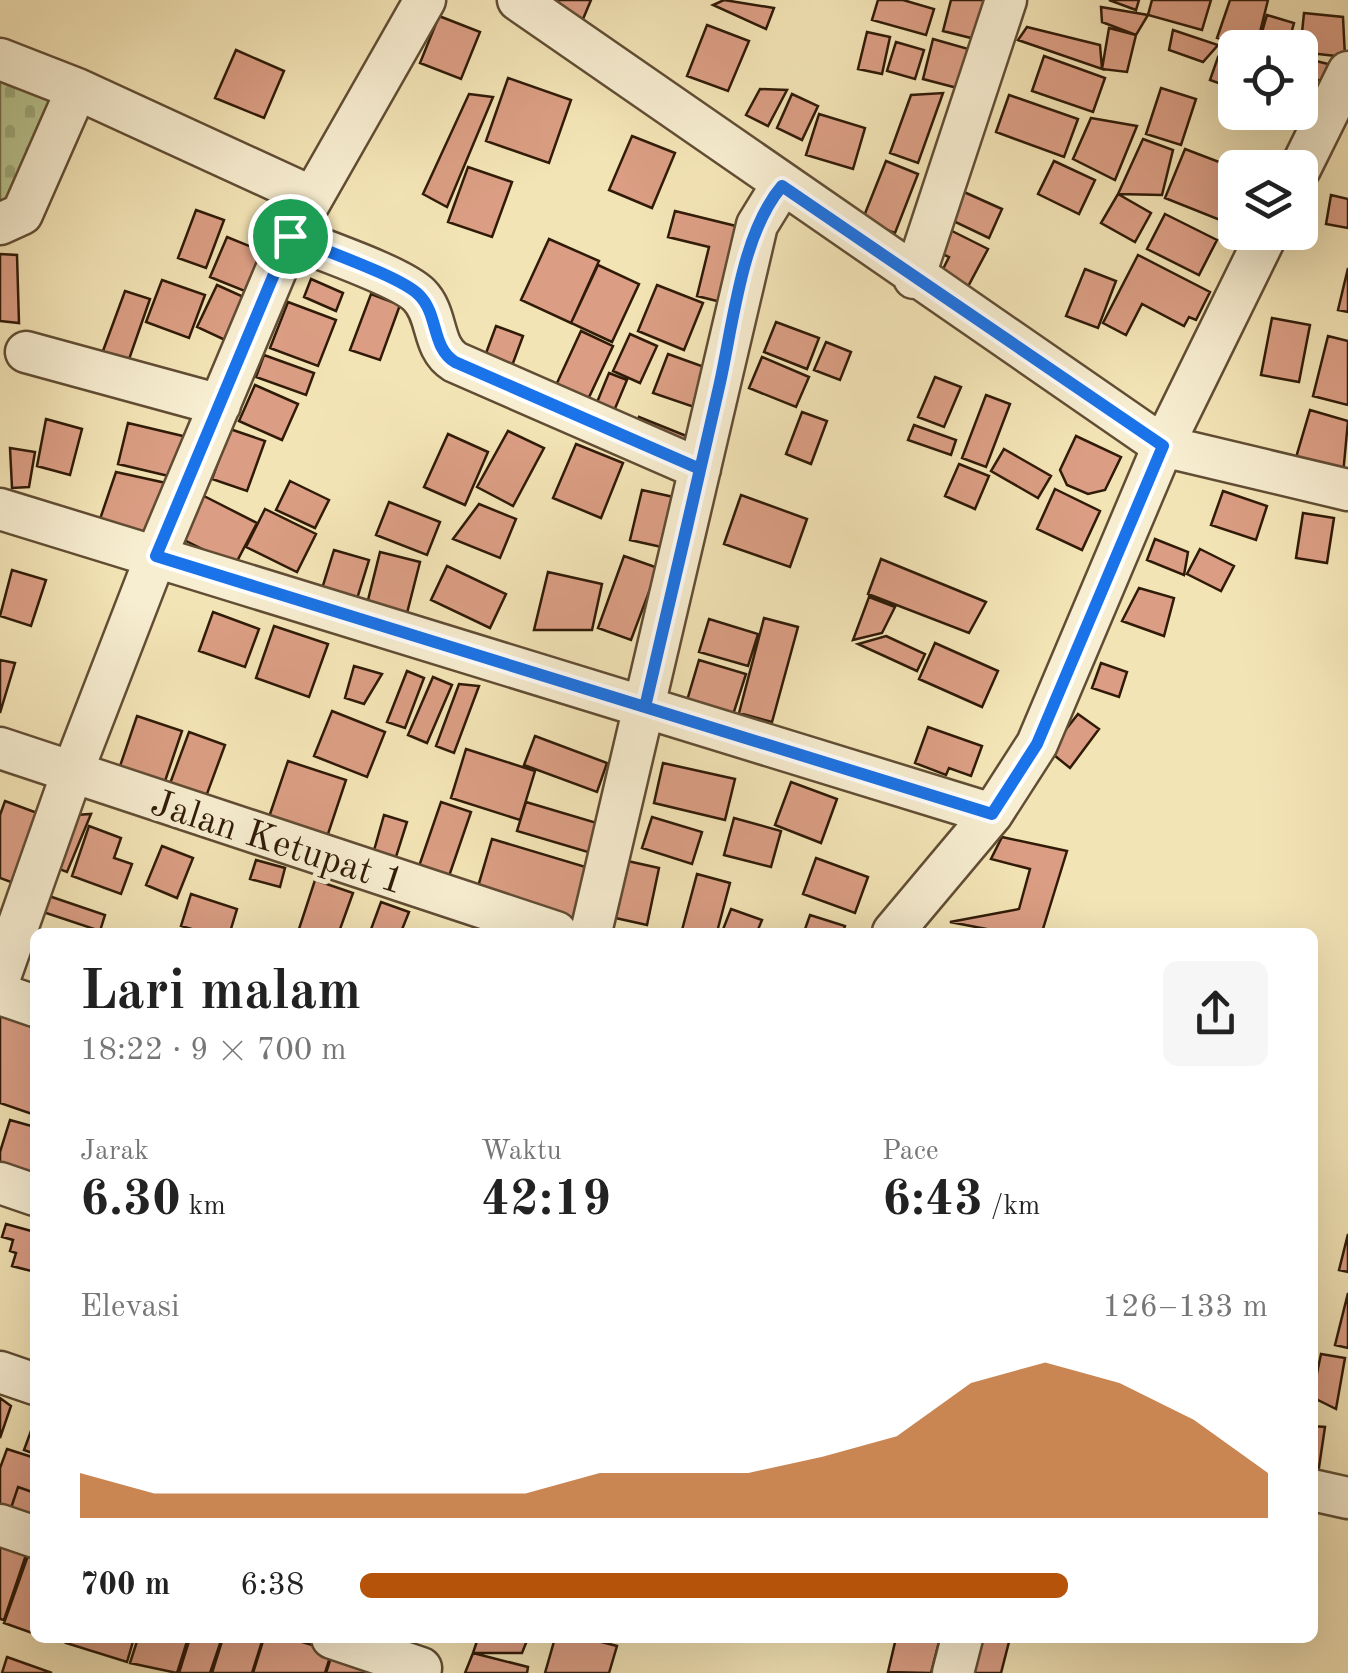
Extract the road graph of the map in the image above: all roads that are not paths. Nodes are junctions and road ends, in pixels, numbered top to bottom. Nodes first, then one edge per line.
1 (425, 0) edge
2 (519, 0) edge
3 (1006, 0) edge
4 (0, 59) edge
5 (1348, 72) edge
6 (77, 89) junction
7 (1309, 150) edge
8 (782, 186) junction
9 (312, 198) junction
10 (0, 224) edge
11 (290, 236) junction
12 (1259, 250) edge
13 (914, 278) junction
14 (26, 352) dead end
15 (220, 404) junction
16 (1163, 446) junction
17 (700, 469) junction
18 (1348, 490) edge
19 (0, 509) edge
20 (156, 556) junction
21 (645, 707) junction
22 (0, 748) edge
23 (72, 773) junction
24 (992, 814) junction
25 (544, 928) edge
26 (592, 928) edge
27 (897, 928) edge
28 (0, 976) edge
29 (0, 994) edge
30 (30, 1004) edge
31 (0, 1183) edge
32 (30, 1193) edge
33 (0, 1372) edge
34 (30, 1382) edge
35 (1318, 1491) edge
36 (1348, 1498) edge
37 (0, 1525) edge
38 (30, 1534) edge
39 (353, 1643) edge
40 (961, 1643) edge
41 (424, 1660) edge
42 (953, 1673) edge

1 - 9 street
2 - 8 street
3 - 13 street
4 - 6 street
5 - 7 street
6 - 9 street
6 - 10 street
8 - 13 street
8 - 17 street
9 - 11 street
11 - 15 street
11 - 17 street
12 - 16 street
13 - 16 street
14 - 15 street
15 - 20 street
16 - 18 street
16 - 24 street
17 - 21 street
19 - 20 street
20 - 21 street
20 - 23 street
21 - 24 street
21 - 26 street
22 - 23 street, Jalan Ketupat 1
23 - 25 street, Jalan Ketupat 1
23 - 28 street
24 - 27 street
29 - 30 street
31 - 32 street
33 - 34 street
35 - 36 street
37 - 38 street
39 - 41 street
40 - 42 street

